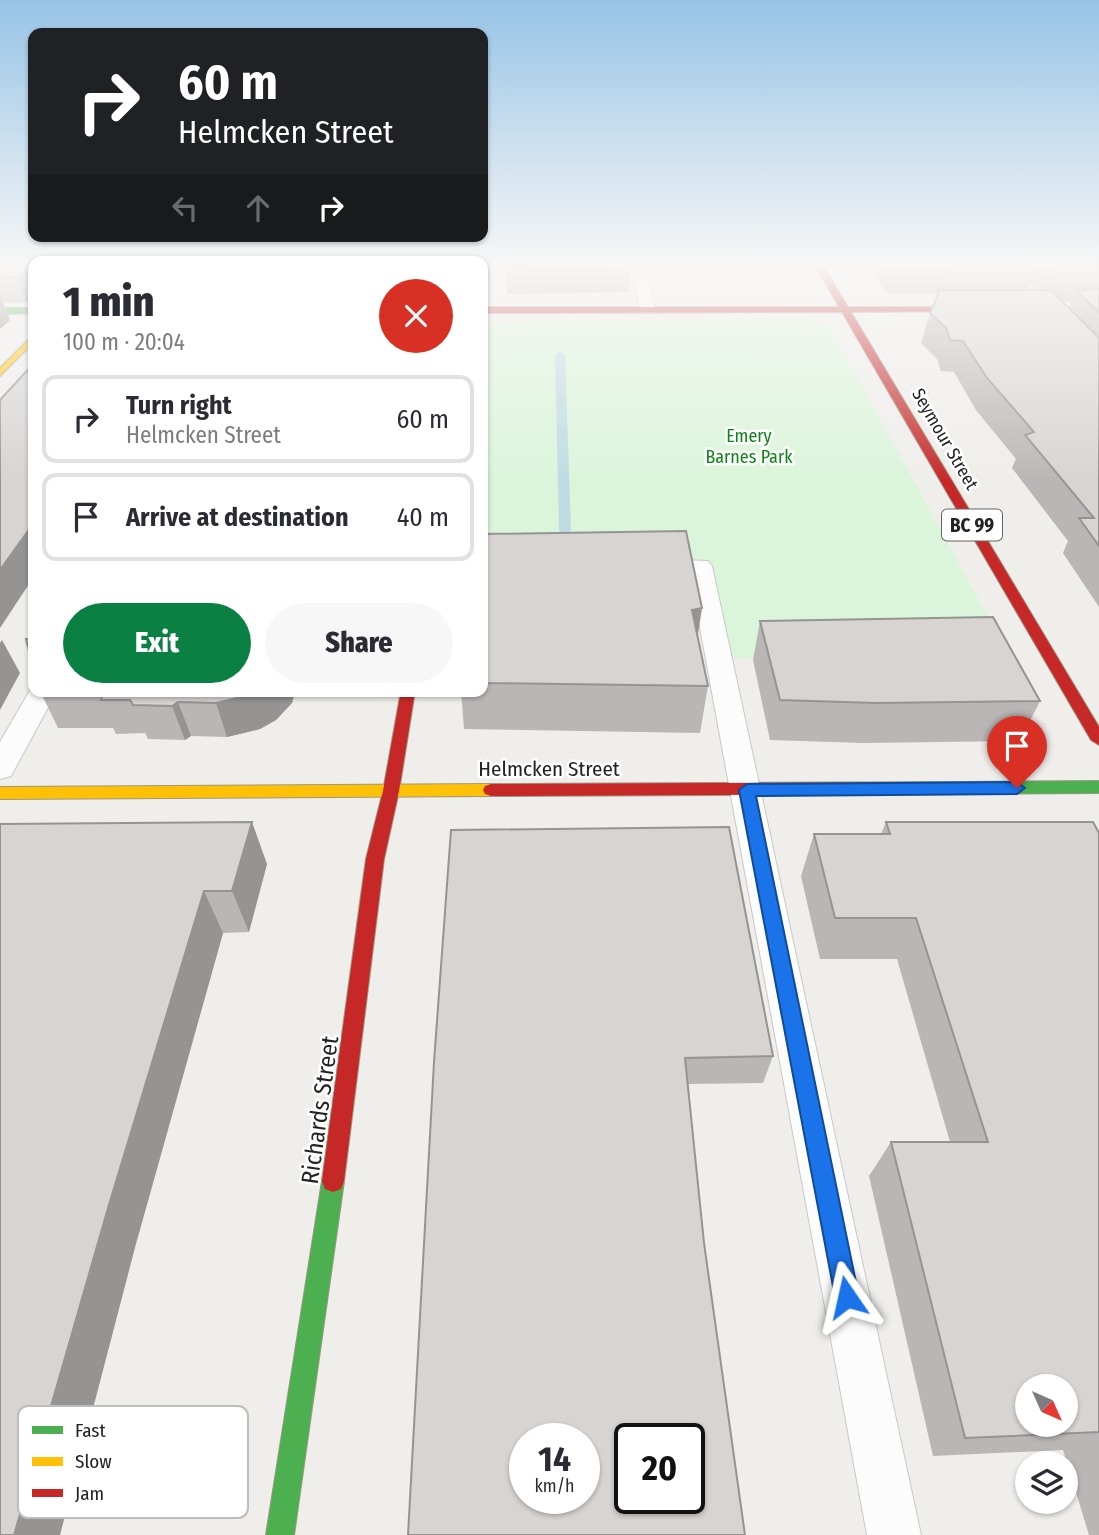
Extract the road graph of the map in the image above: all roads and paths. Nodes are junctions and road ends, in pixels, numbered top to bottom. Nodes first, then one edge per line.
1 (862, 339) edge
2 (28, 343) edge
3 (0, 373) edge
4 (634, 567) edge
5 (40, 697) edge
6 (407, 697) edge
7 (1099, 740) edge
8 (0, 768) edge
9 (1099, 787) edge
10 (747, 790) junction
11 (391, 791) junction
12 (0, 793) edge
13 (280, 1535) edge
14 (894, 1535) edge

1 - 7 main road, Seymour Street / BC 99
2 - 3 main road
4 - 10 lane
5 - 8 lane
6 - 11 main road, Richards Street
9 - 10 main road, Helmcken Street
10 - 11 main road, Helmcken Street
10 - 14 lane
11 - 12 main road, Helmcken Street
11 - 13 main road, Richards Street

